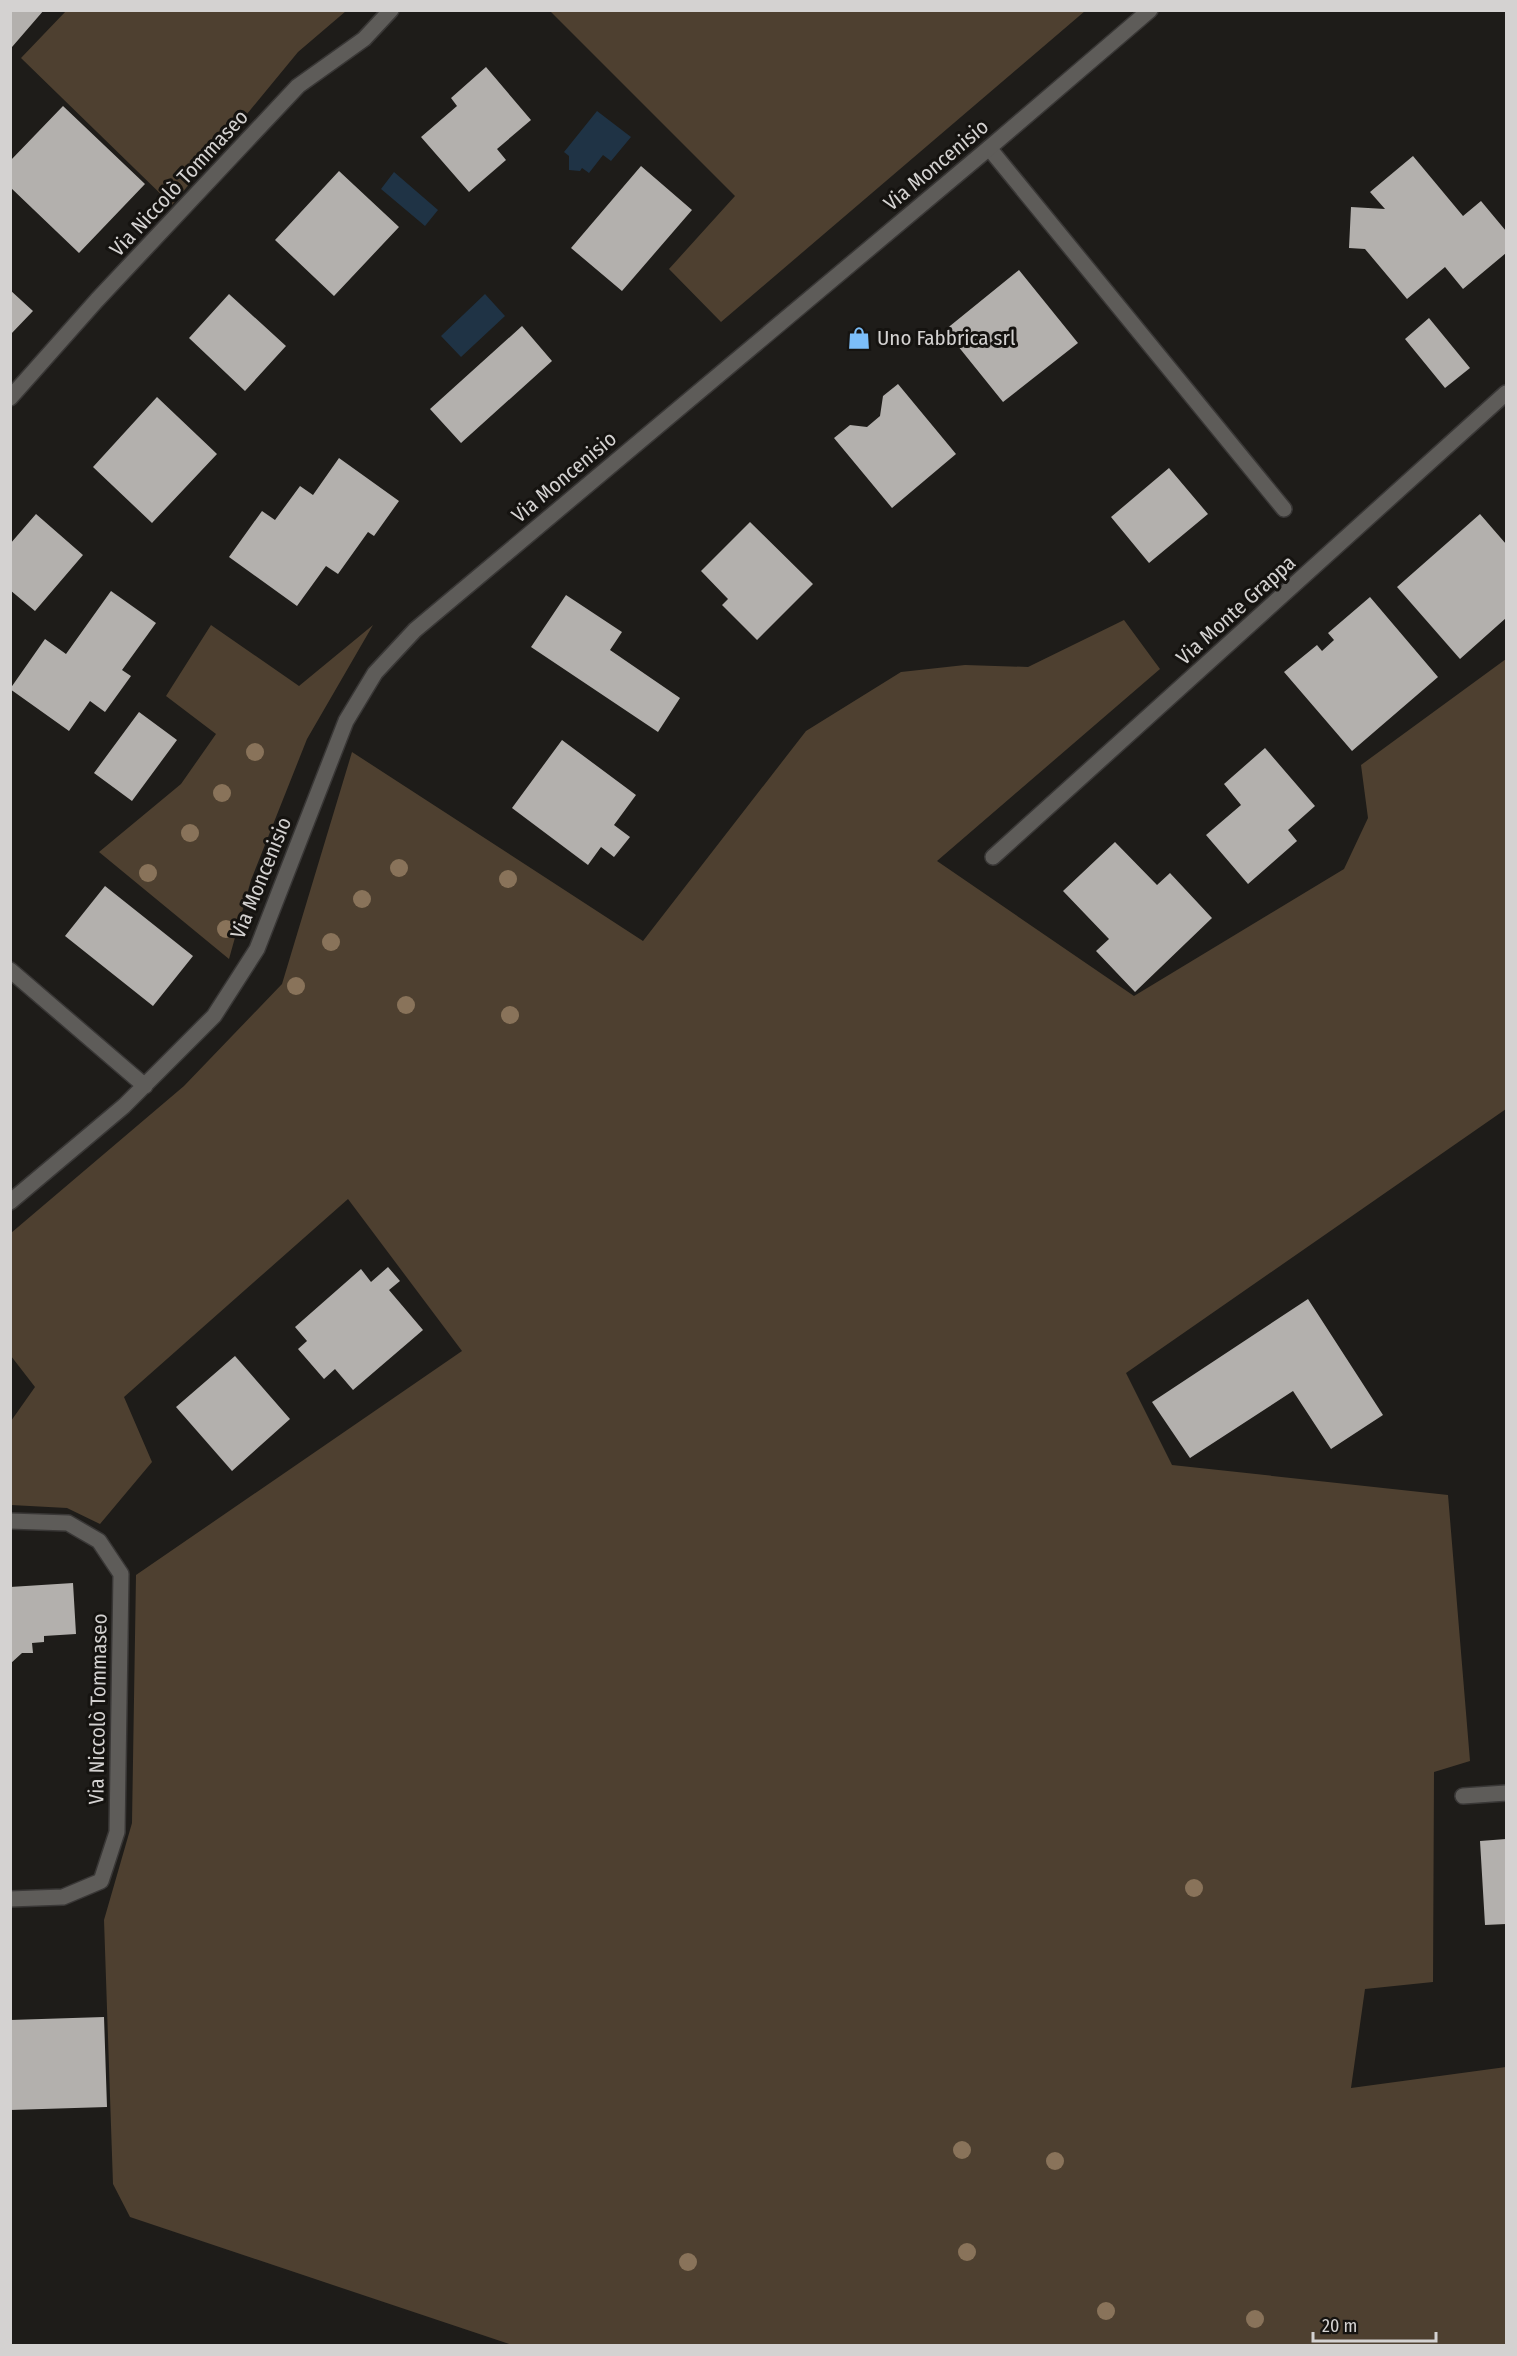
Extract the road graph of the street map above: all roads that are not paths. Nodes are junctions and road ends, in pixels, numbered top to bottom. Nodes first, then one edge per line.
1 (391, 10) edge
2 (1150, 10) edge
3 (989, 148) junction
4 (1506, 393) edge
5 (10, 398) edge
6 (1284, 509) dead end
7 (993, 857) dead end
8 (10, 970) edge
9 (145, 1086) junction
10 (10, 1202) edge
11 (10, 1521) edge
12 (1506, 1793) edge
13 (1463, 1796) dead end
14 (10, 1899) edge

1 - 5 street, Via Niccolò Tommaseo
2 - 3 street, Via Moncenisio
3 - 6 street
3 - 9 street, Via Moncenisio
4 - 7 street, Via Monte Grappa
8 - 9 street
9 - 10 street
11 - 14 street, Via Niccolò Tommaseo
12 - 13 street

